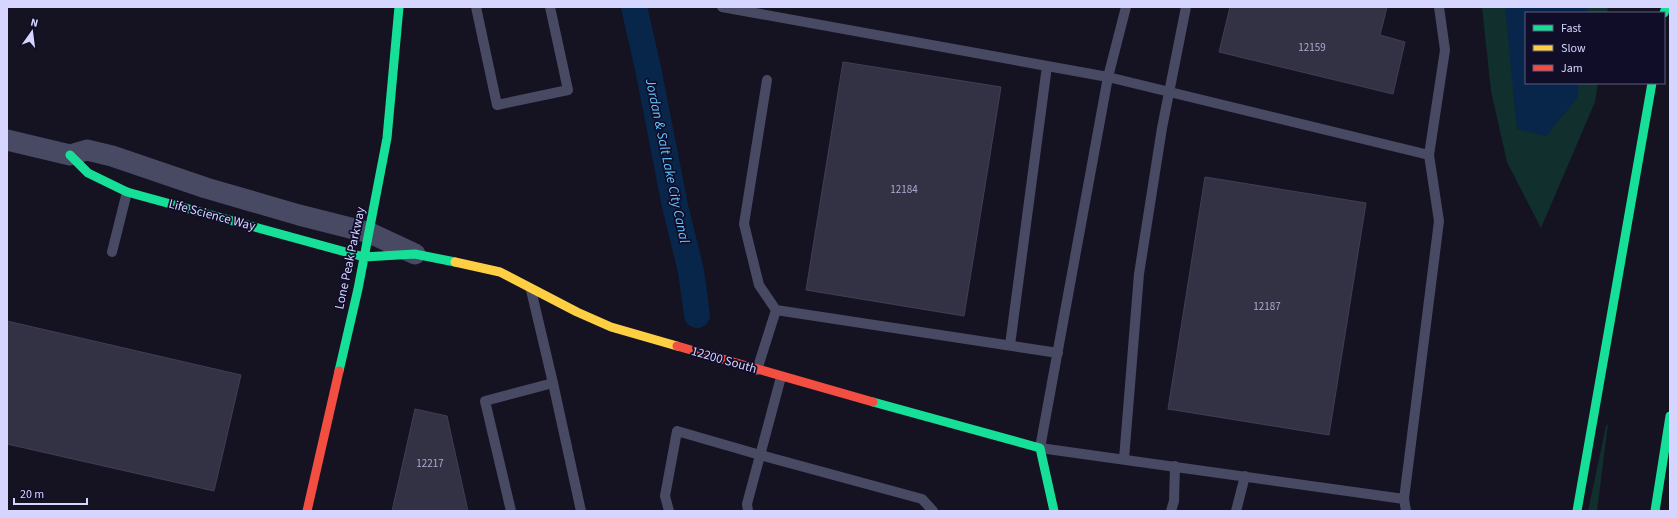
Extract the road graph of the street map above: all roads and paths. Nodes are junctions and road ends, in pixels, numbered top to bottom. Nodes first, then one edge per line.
1 (399, 7) edge
2 (476, 7) edge
3 (550, 7) edge
4 (722, 7) edge
5 (1126, 7) edge
6 (1186, 7) edge
7 (1439, 7) edge
8 (1047, 66) junction
9 (1108, 77) junction
10 (767, 80) dead end
11 (1652, 84) edge
12 (1168, 92) junction
13 (7, 140) edge
14 (1429, 154) junction
15 (70, 155) junction
16 (126, 192) junction
17 (370, 233) junction
18 (112, 252) dead end
19 (415, 254) junction
20 (364, 257) junction
21 (530, 286) junction
22 (776, 310) junction
23 (1010, 346) junction
24 (1058, 353) junction
25 (758, 370) junction
26 (781, 377) junction
27 (553, 383) junction
28 (1670, 416) edge
29 (1040, 448) junction
30 (760, 455) junction
31 (1124, 459) junction
32 (1175, 466) junction
33 (1245, 476) junction
34 (1404, 499) junction
35 (307, 511) edge
36 (511, 511) edge
37 (581, 511) edge
38 (669, 511) edge
39 (748, 511) edge
40 (933, 511) edge
41 (1054, 511) edge
42 (1171, 511) edge
43 (1236, 511) edge
44 (1406, 511) edge
45 (1577, 511) edge
46 (1655, 511) edge

1 - 17 main road, Lone Peak Parkway
2 - 3 lane
4 - 8 lane
5 - 9 lane
6 - 12 lane
7 - 14 lane
8 - 9 lane
8 - 23 lane
9 - 12 lane
9 - 24 lane
10 - 22 lane
11 - 45 main road
12 - 14 lane
12 - 31 lane
13 - 15 street, Life Science Way
14 - 34 lane
15 - 16 main road, Life Science Way
15 - 17 street, Life Science Way
16 - 18 lane
16 - 20 main road, Life Science Way
17 - 19 street, 12200 South
17 - 20 main road, Lone Peak Parkway
19 - 20 main road, 12200 South
19 - 21 main road, 12200 South
20 - 35 main road, Lone Peak Parkway
21 - 25 main road, 12200 South
21 - 27 lane
22 - 23 lane
22 - 25 lane
23 - 24 lane
24 - 29 lane
25 - 26 main road, 12200 South
26 - 29 main road, 12200 South
26 - 30 lane
27 - 36 lane
27 - 37 lane
28 - 46 main road
29 - 31 lane
29 - 41 main road
30 - 38 lane
30 - 39 lane
30 - 40 lane
31 - 32 lane
32 - 33 lane
32 - 42 lane
33 - 34 lane
33 - 43 lane
34 - 44 lane

